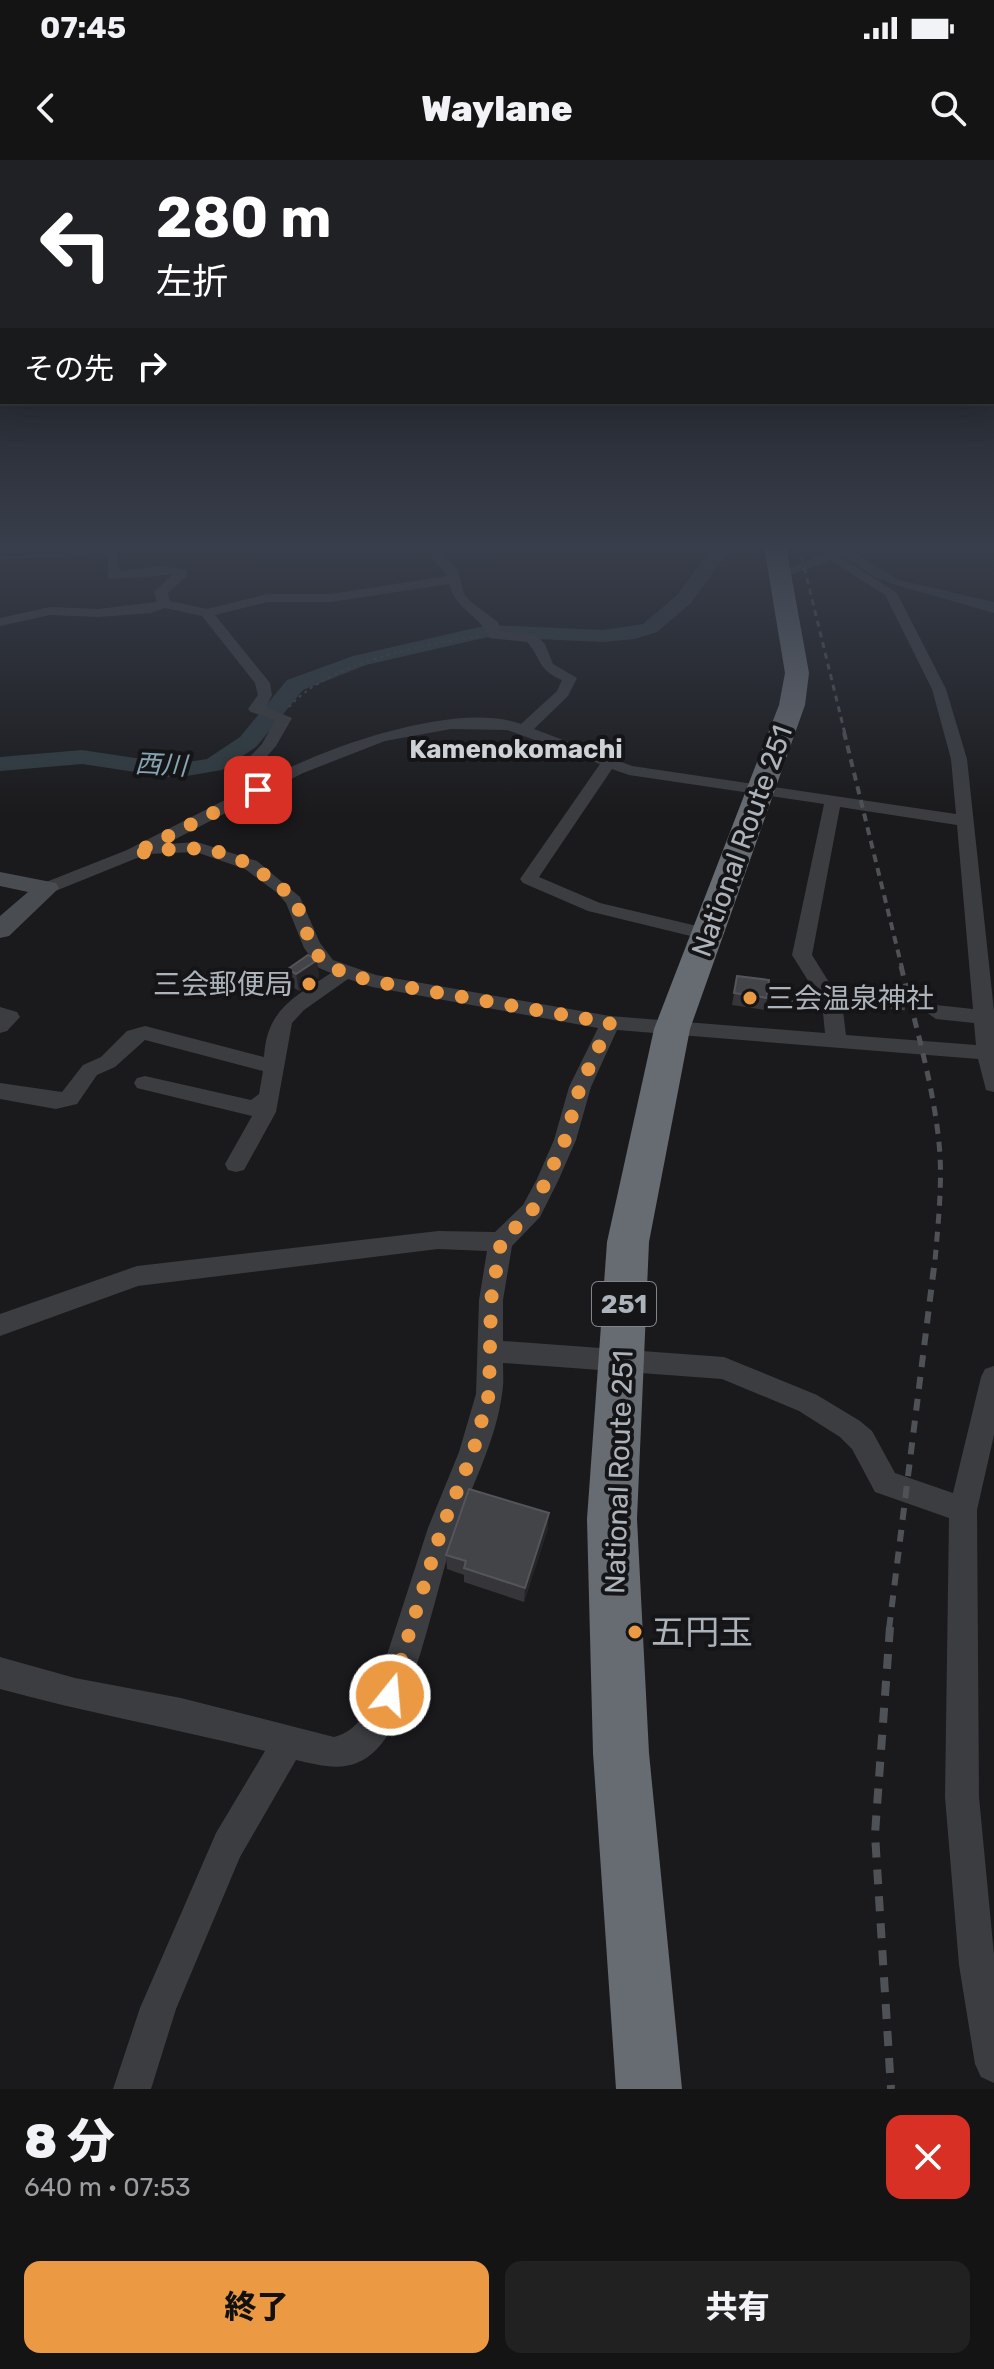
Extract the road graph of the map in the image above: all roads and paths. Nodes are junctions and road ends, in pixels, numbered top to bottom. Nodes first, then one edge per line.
1 (226, 636) edge
2 (476, 636) edge
3 (519, 636) edge
4 (791, 636) edge
5 (912, 636) edge
6 (283, 718) junction
7 (524, 730) junction
8 (608, 764) junction
9 (278, 779) junction
10 (760, 788) junction
11 (833, 801) junction
12 (966, 821) junction
13 (133, 854) junction
14 (0, 879) edge
15 (47, 888) junction
16 (0, 930) edge
17 (707, 934) junction
18 (344, 973) junction
19 (771, 1001) edge
20 (813, 1002) dead end
21 (832, 1003) junction
22 (936, 1012) joint
23 (0, 1014) edge
24 (989, 1017) edge
25 (610, 1023) junction
26 (0, 1026) edge
27 (672, 1029) junction
28 (836, 1041) junction
29 (987, 1053) junction
30 (272, 1066) junction
31 (145, 1083) dead end
32 (994, 1085) edge
33 (0, 1091) edge
34 (265, 1104) junction
35 (236, 1164) dead end
36 (501, 1242) junction
37 (0, 1325) edge
38 (488, 1351) junction
39 (622, 1362) junction
40 (994, 1377) edge
41 (963, 1510) junction
42 (0, 1673) edge
43 (288, 1743) junction
44 (994, 2064) edge
45 (132, 2089) edge
46 (649, 2089) edge

1 - 6 street
2 - 6 path
3 - 7 street
4 - 10 highway, National Route 251 / 251
5 - 12 street
6 - 9 street
7 - 8 street
7 - 9 street
8 - 10 street
8 - 17 street
9 - 13 street
10 - 11 street
10 - 17 highway, National Route 251 / 251
11 - 12 street
11 - 21 street
12 - 24 street
13 - 15 street
13 - 18 street
14 - 15 main road
15 - 16 main road
17 - 27 highway, National Route 251 / 251
18 - 25 street
18 - 30 street
19 - 20 path
21 - 22 path
21 - 28 street
22 - 24 street
23 - 26 street
24 - 29 street
25 - 27 street
25 - 36 street
27 - 28 street
27 - 39 highway, National Route 251 / 251
28 - 29 street
29 - 32 street
30 - 33 street
30 - 34 street
31 - 34 street
34 - 35 street
36 - 37 street
36 - 38 street
38 - 39 street
38 - 43 street
39 - 41 street
39 - 46 highway, National Route 251 / 251
40 - 41 street
41 - 44 street
42 - 43 street
43 - 45 street

